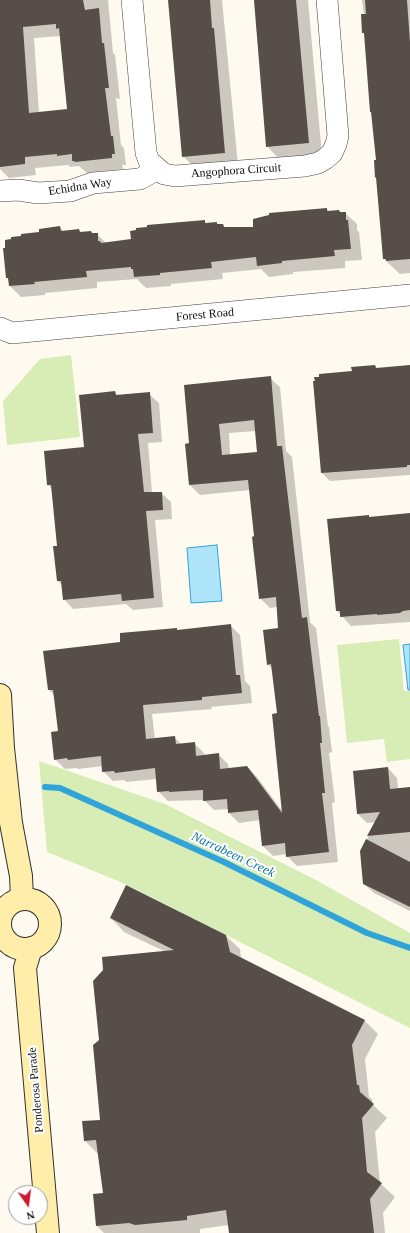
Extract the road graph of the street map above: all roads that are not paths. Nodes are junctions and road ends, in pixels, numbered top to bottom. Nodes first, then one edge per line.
1 (132, 0) edge
2 (327, 0) edge
3 (158, 170) junction
4 (0, 191) edge
5 (410, 295) edge
6 (0, 328) edge
7 (0, 695) edge
8 (22, 898) junction
9 (31, 948) junction
10 (48, 1233) edge

1 - 3 street
2 - 3 street, Angophora Circuit
3 - 4 street, Echidna Way
5 - 6 street, Forest Road
7 - 8 street
8 - 9 street
8 - 9 street
9 - 10 street, Ponderosa Parade

